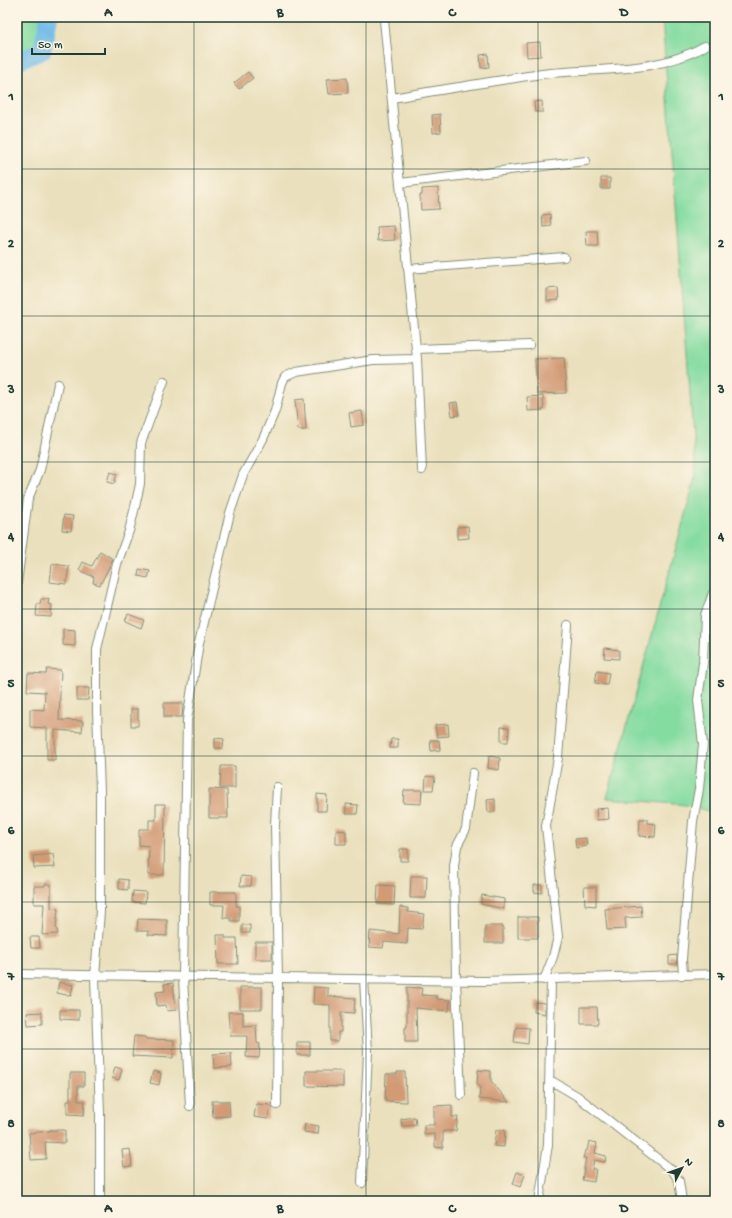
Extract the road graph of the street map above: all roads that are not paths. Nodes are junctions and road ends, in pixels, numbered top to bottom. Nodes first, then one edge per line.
1 (386, 17) edge
2 (705, 46) dead end
3 (392, 98) junction
4 (586, 161) dead end
5 (400, 182) junction
6 (564, 257) dead end
7 (408, 270) junction
8 (529, 345) dead end
9 (416, 349) junction
10 (417, 359) junction
11 (164, 381) dead end
12 (58, 384) dead end
13 (422, 470) dead end
14 (17, 583) edge
15 (713, 593) dead end
16 (568, 625) dead end
17 (473, 773) dead end
18 (277, 788) dead end
19 (17, 974) edge
20 (715, 974) edge
21 (683, 975) junction
22 (95, 976) junction
23 (183, 978) junction
24 (278, 979) junction
25 (364, 979) junction
26 (456, 980) junction
27 (548, 980) junction
28 (550, 1080) junction
29 (461, 1095) dead end
30 (276, 1105) dead end
31 (190, 1106) dead end
32 (362, 1183) dead end
33 (100, 1201) edge
34 (539, 1201) edge
35 (682, 1201) edge

1 - 3 street
2 - 3 street
3 - 5 street
4 - 5 street
5 - 7 street
6 - 7 street
7 - 9 street
8 - 9 street
9 - 10 street
10 - 13 street
10 - 23 street
11 - 22 street
12 - 14 street
15 - 21 street
16 - 27 street
17 - 26 street
18 - 24 street
19 - 22 street
20 - 21 street
21 - 27 street
22 - 23 street
22 - 33 street
23 - 24 street
23 - 31 street
24 - 25 street
24 - 30 street
25 - 26 street
25 - 32 street
26 - 27 street
26 - 29 street
27 - 28 street
28 - 34 street
28 - 35 street

